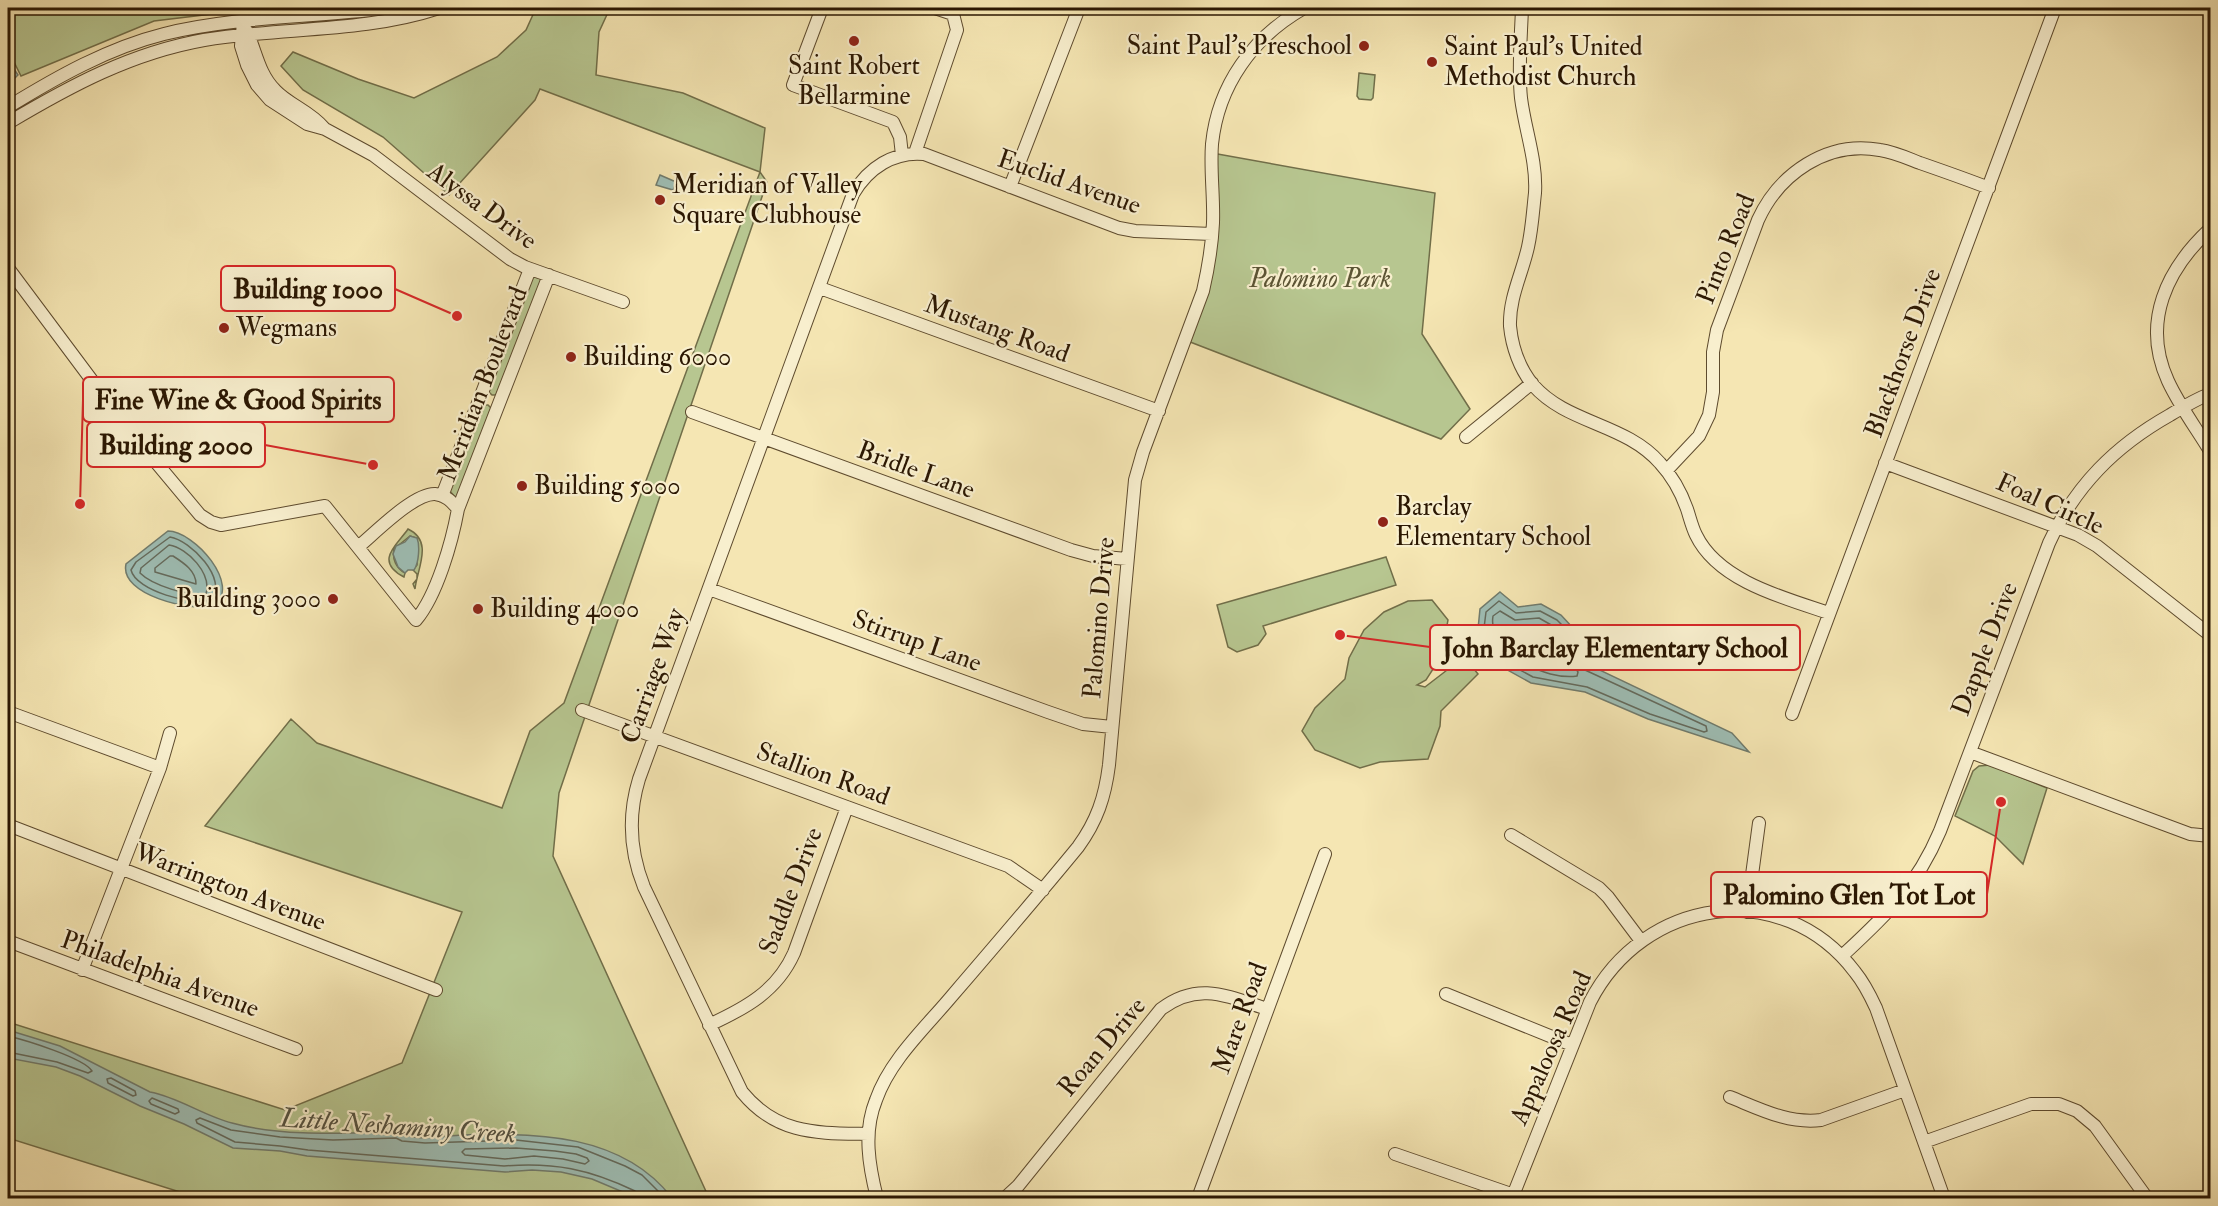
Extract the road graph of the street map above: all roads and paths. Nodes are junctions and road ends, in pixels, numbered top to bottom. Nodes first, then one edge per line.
1 (386, 8) edge
2 (439, 8) edge
3 (822, 8) edge
4 (935, 8) edge
5 (1079, 8) edge
6 (1304, 8) edge
7 (1522, 8) edge
8 (2055, 8) edge
9 (243, 22) junction
10 (245, 36) junction
11 (8, 107) edge
12 (8, 123) edge
13 (904, 155) junction
14 (1010, 187) junction
15 (1989, 188) junction
16 (2211, 229) edge
17 (1212, 234) junction
18 (8, 268) edge
19 (530, 269) junction
20 (549, 275) junction
21 (820, 288) junction
22 (622, 302) dead end
23 (1532, 383) junction
24 (2211, 394) edge
25 (2183, 407) junction
26 (1159, 411) junction
27 (692, 412) dead end
28 (1466, 437) dead end
29 (764, 438) junction
30 (2211, 452) edge
31 (1886, 463) junction
32 (1666, 470) junction
33 (442, 496) junction
34 (458, 509) junction
35 (2056, 526) junction
36 (358, 547) junction
37 (1127, 559) junction
38 (709, 589) junction
39 (1829, 613) junction
40 (2211, 634) edge
41 (582, 710) dead end
42 (8, 712) edge
43 (1792, 714) dead end
44 (1112, 727) junction
45 (170, 733) dead end
46 (655, 736) junction
47 (1970, 752) junction
48 (159, 768) junction
49 (847, 807) junction
50 (1759, 823) dead end
51 (8, 825) edge
52 (1511, 835) dead end
53 (2211, 836) edge
54 (1325, 854) dead end
55 (122, 869) junction
56 (1043, 890) junction
57 (1747, 912) junction
58 (8, 941) edge
59 (1641, 941) junction
60 (1842, 956) junction
61 (82, 970) junction
62 (436, 990) dead end
63 (1446, 994) dead end
64 (1267, 1009) junction
65 (709, 1024) junction
66 (1572, 1046) junction
67 (296, 1049) dead end
68 (1905, 1090) junction
69 (1730, 1097) dead end
70 (868, 1134) junction
71 (1924, 1142) junction
72 (1395, 1154) dead end
73 (1513, 1197) edge
74 (877, 1198) edge
75 (1005, 1198) edge
76 (1198, 1198) edge
77 (1944, 1198) edge
78 (2147, 1198) edge

1 - 9 street
2 - 10 street
3 - 13 street
4 - 13 street
5 - 14 street
6 - 17 street, Palomino Drive
7 - 23 street
8 - 15 street, Blackhorse Drive
9 - 10 street, Alyssa Drive
9 - 11 street
10 - 12 street
10 - 19 street, Alyssa Drive
13 - 14 street, Euclid Avenue
13 - 21 street, Carriage Way
14 - 17 street, Euclid Avenue
15 - 31 street, Blackhorse Drive
15 - 32 street, Pinto Road
16 - 25 street
17 - 26 street, Palomino Drive
18 - 36 street, Meridian Boulevard
19 - 20 street, Alyssa Drive
19 - 33 street, Meridian Boulevard
20 - 22 street, Alyssa Drive
20 - 34 street, Meridian Boulevard
21 - 26 street, Mustang Road
21 - 29 street, Carriage Way
23 - 28 street
23 - 32 street
24 - 25 street, Dapple Drive
25 - 30 street
25 - 35 street, Dapple Drive
26 - 37 street, Palomino Drive
27 - 29 street, Bridle Lane
29 - 37 street, Bridle Lane
29 - 38 street, Carriage Way
31 - 35 street, Foal Circle
31 - 39 street, Blackhorse Drive
32 - 39 street
33 - 34 street, Meridian Boulevard
33 - 36 street, Meridian Boulevard
34 - 36 street, Meridian Boulevard
35 - 40 street, Foal Circle
35 - 47 street, Dapple Drive
37 - 44 street, Palomino Drive
38 - 44 street, Stirrup Lane
38 - 46 street, Carriage Way
39 - 43 street, Blackhorse Drive
41 - 46 street, Stallion Road
42 - 48 street
44 - 56 street, Palomino Drive
45 - 48 street
46 - 49 street, Stallion Road
46 - 65 street, Carriage Way
47 - 53 street
47 - 60 street, Dapple Drive
48 - 55 street
49 - 56 street, Stallion Road
49 - 65 street, Saddle Drive
50 - 57 street
51 - 55 street, Warrington Avenue
52 - 59 street
54 - 64 street, Mare Road
55 - 61 street
55 - 62 street, Warrington Avenue
56 - 70 street, Palomino Drive
57 - 59 street, Appaloosa Road
57 - 60 street, Appaloosa Road
58 - 61 street, Philadelphia Avenue
59 - 66 street, Appaloosa Road
60 - 68 street, Appaloosa Road
61 - 67 street, Philadelphia Avenue
63 - 66 street
64 - 75 street, Roan Drive
64 - 76 street, Mare Road
65 - 70 street, Carriage Way
66 - 73 street, Appaloosa Road
68 - 69 street
68 - 71 street, Appaloosa Road
70 - 74 street, Palomino Drive
71 - 77 street, Appaloosa Road
71 - 78 street
72 - 73 street

